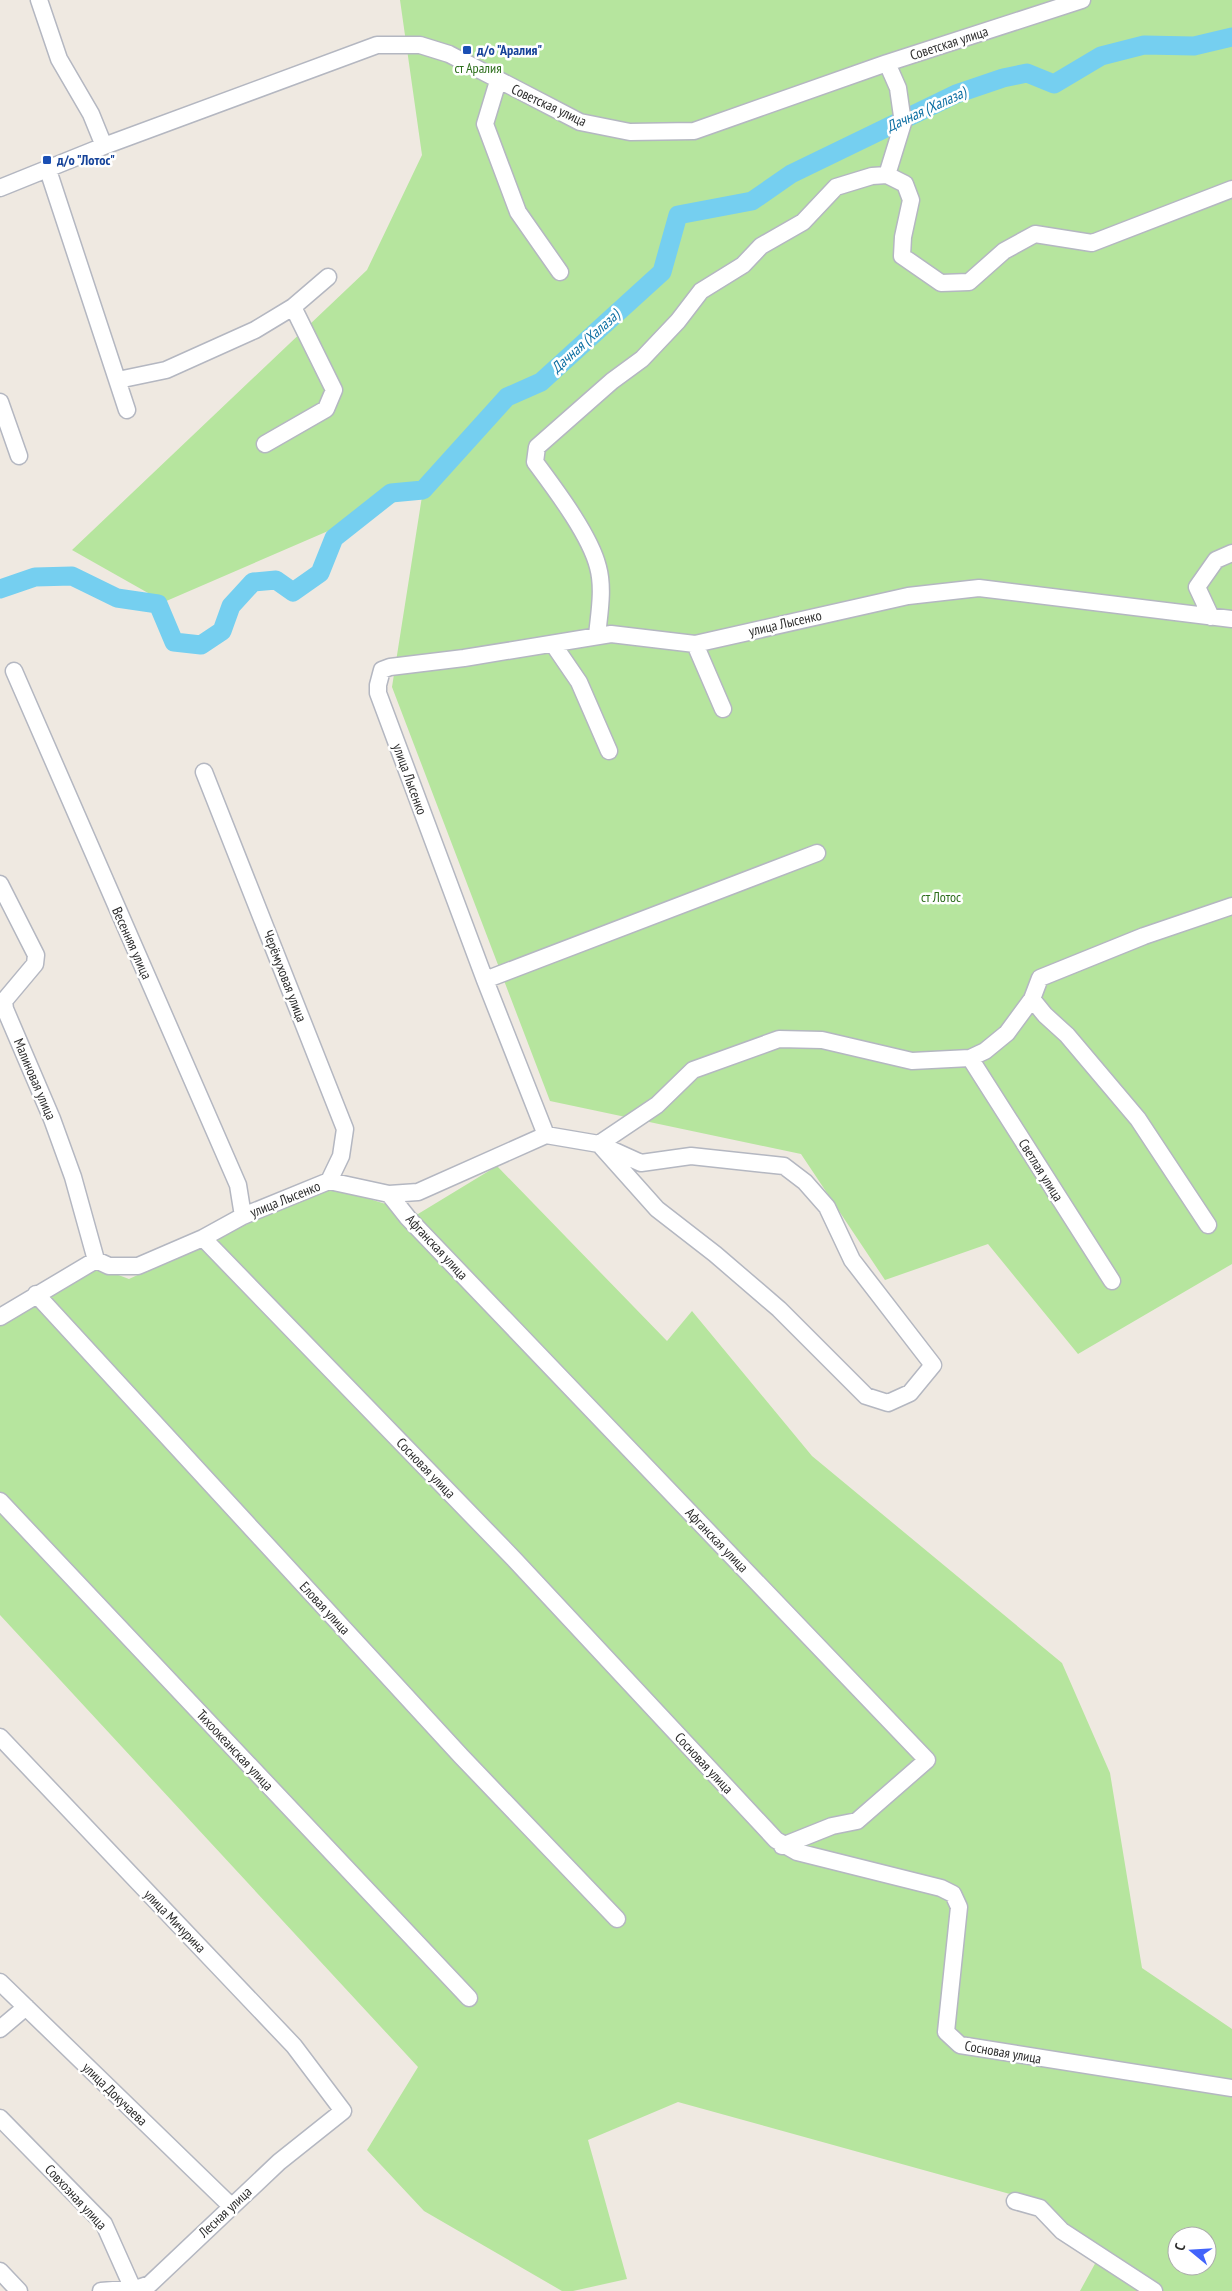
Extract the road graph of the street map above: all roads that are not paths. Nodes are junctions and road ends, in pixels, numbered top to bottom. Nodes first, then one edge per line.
1 (39, 0) edge
2 (1082, 0) edge
3 (887, 63) junction
4 (498, 81) junction
5 (104, 146) junction
6 (48, 170) junction
7 (887, 175) junction
8 (0, 188) edge
9 (1232, 189) edge
10 (560, 272) dead end
11 (328, 277) dead end
12 (293, 307) junction
13 (118, 380) junction
14 (0, 402) edge
15 (127, 410) dead end
16 (266, 444) dead end
17 (19, 456) dead end
18 (1232, 553) edge
19 (1211, 617) junction
20 (1232, 619) edge
21 (597, 636) junction
22 (553, 644) junction
23 (695, 644) junction
24 (14, 671) dead end
25 (723, 709) dead end
26 (609, 751) dead end
27 (204, 772) dead end
28 (816, 853) dead end
29 (0, 884) edge
30 (1232, 906) edge
31 (485, 980) junction
32 (1032, 999) junction
33 (970, 1058) junction
34 (546, 1135) junction
35 (599, 1144) junction
36 (329, 1181) junction
37 (389, 1194) junction
38 (242, 1216) junction
39 (1208, 1225) dead end
40 (203, 1238) junction
41 (96, 1260) junction
42 (1112, 1281) dead end
43 (36, 1294) junction
44 (0, 1317) edge
45 (0, 1501) edge
46 (0, 1737) edge
47 (782, 1846) junction
48 (617, 1919) dead end
49 (0, 1982) edge
50 (469, 1998) dead end
51 (26, 2007) junction
52 (0, 2029) edge
53 (1232, 2088) edge
54 (343, 2111) joint
55 (0, 2118) edge
56 (1015, 2201) dead end
57 (231, 2206) junction
58 (0, 2271) edge
59 (138, 2289) edge
60 (20, 2291) edge
61 (101, 2291) edge
62 (1154, 2291) edge

1 - 5 street
2 - 3 street, Советская улица
3 - 4 street, Советская улица
3 - 7 street
4 - 5 street, Советская улица
4 - 10 street
5 - 6 street, Советская улица
6 - 8 street, Советская улица
6 - 13 street
7 - 9 street
7 - 21 street
11 - 12 street
12 - 13 street
12 - 16 street
13 - 15 street
14 - 17 street
18 - 19 street
19 - 20 street, улица Лысенко
19 - 23 street, улица Лысенко
21 - 22 street, улица Лысенко
21 - 23 street, улица Лысенко
22 - 26 street
22 - 31 street, улица Лысенко
23 - 25 street
24 - 38 street, Весенняя улица
27 - 36 street, Черёмуховая улица
28 - 31 street
29 - 41 street, Малиновая улица
30 - 32 street
31 - 34 street, улица Лысенко
32 - 33 street
32 - 39 street
33 - 35 street
33 - 42 street, Светлая улица
34 - 35 street
34 - 37 street, улица Лысенко
35 - 35 street
36 - 37 street, улица Лысенко
36 - 38 street, улица Лысенко
37 - 47 street, Афганская улица
38 - 40 street, улица Лысенко
40 - 41 street, улица Лысенко
40 - 47 street, Сосновая улица
41 - 43 street
43 - 44 street
43 - 48 street, Еловая улица
45 - 50 street, Тихоокеанская улица
46 - 54 street, улица Мичурина
47 - 53 street, Сосновая улица
49 - 51 street, улица Докучаева
51 - 52 street
51 - 57 street, улица Докучаева
54 - 57 street, Лесная улица
55 - 59 street, Совхозная улица
56 - 62 street
57 - 59 street, Лесная улица
58 - 60 street
59 - 61 street, Лесная улица

